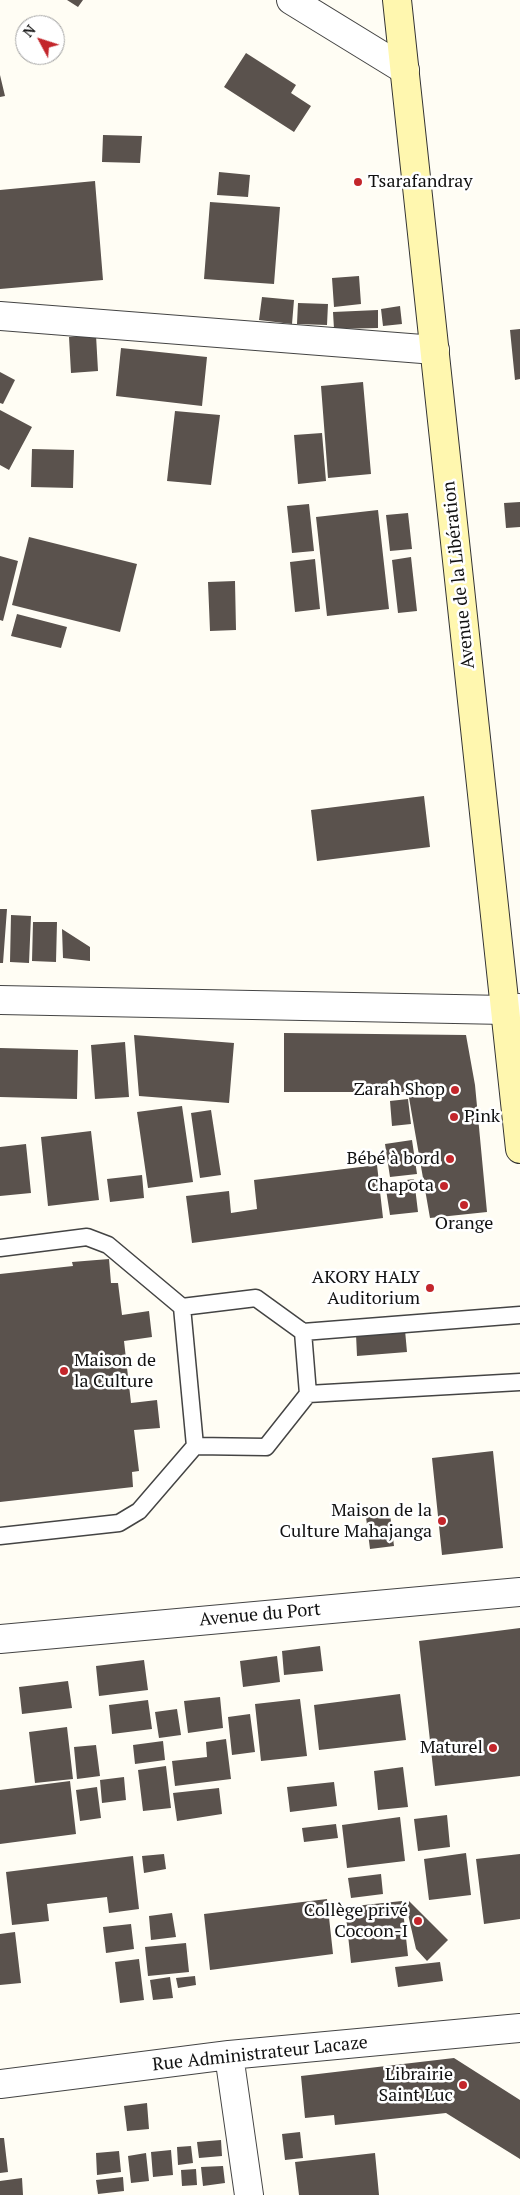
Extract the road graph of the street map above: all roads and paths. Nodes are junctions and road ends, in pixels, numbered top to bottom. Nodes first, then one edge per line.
1 (291, 0) edge
2 (397, 0) edge
3 (405, 70) junction
4 (0, 316) edge
5 (434, 350) junction
6 (0, 1000) edge
7 (512, 1009) edge
8 (520, 1149) edge
9 (0, 1248) edge
10 (182, 1307) junction
11 (520, 1315) edge
12 (303, 1332) junction
13 (520, 1382) edge
14 (308, 1394) junction
15 (195, 1446) junction
16 (0, 1536) edge
17 (520, 1592) edge
18 (0, 1639) edge
19 (520, 2028) edge
20 (228, 2055) junction
21 (0, 2084) edge
22 (249, 2195) edge

1 - 3 street
2 - 3 main road, Avenue de la Libération
3 - 5 main road, Avenue de la Libération
4 - 5 street
5 - 7 main road, Avenue de la Libération
6 - 7 street
7 - 8 main road, Avenue de la Libération
9 - 10 lane
10 - 12 lane
10 - 15 lane
11 - 12 lane
12 - 14 lane
13 - 14 lane
14 - 15 lane
15 - 16 lane
17 - 18 street, Avenue du Port
19 - 20 street, Rue Administrateur Lacaze
20 - 21 street, Rue Administrateur Lacaze
20 - 22 street

